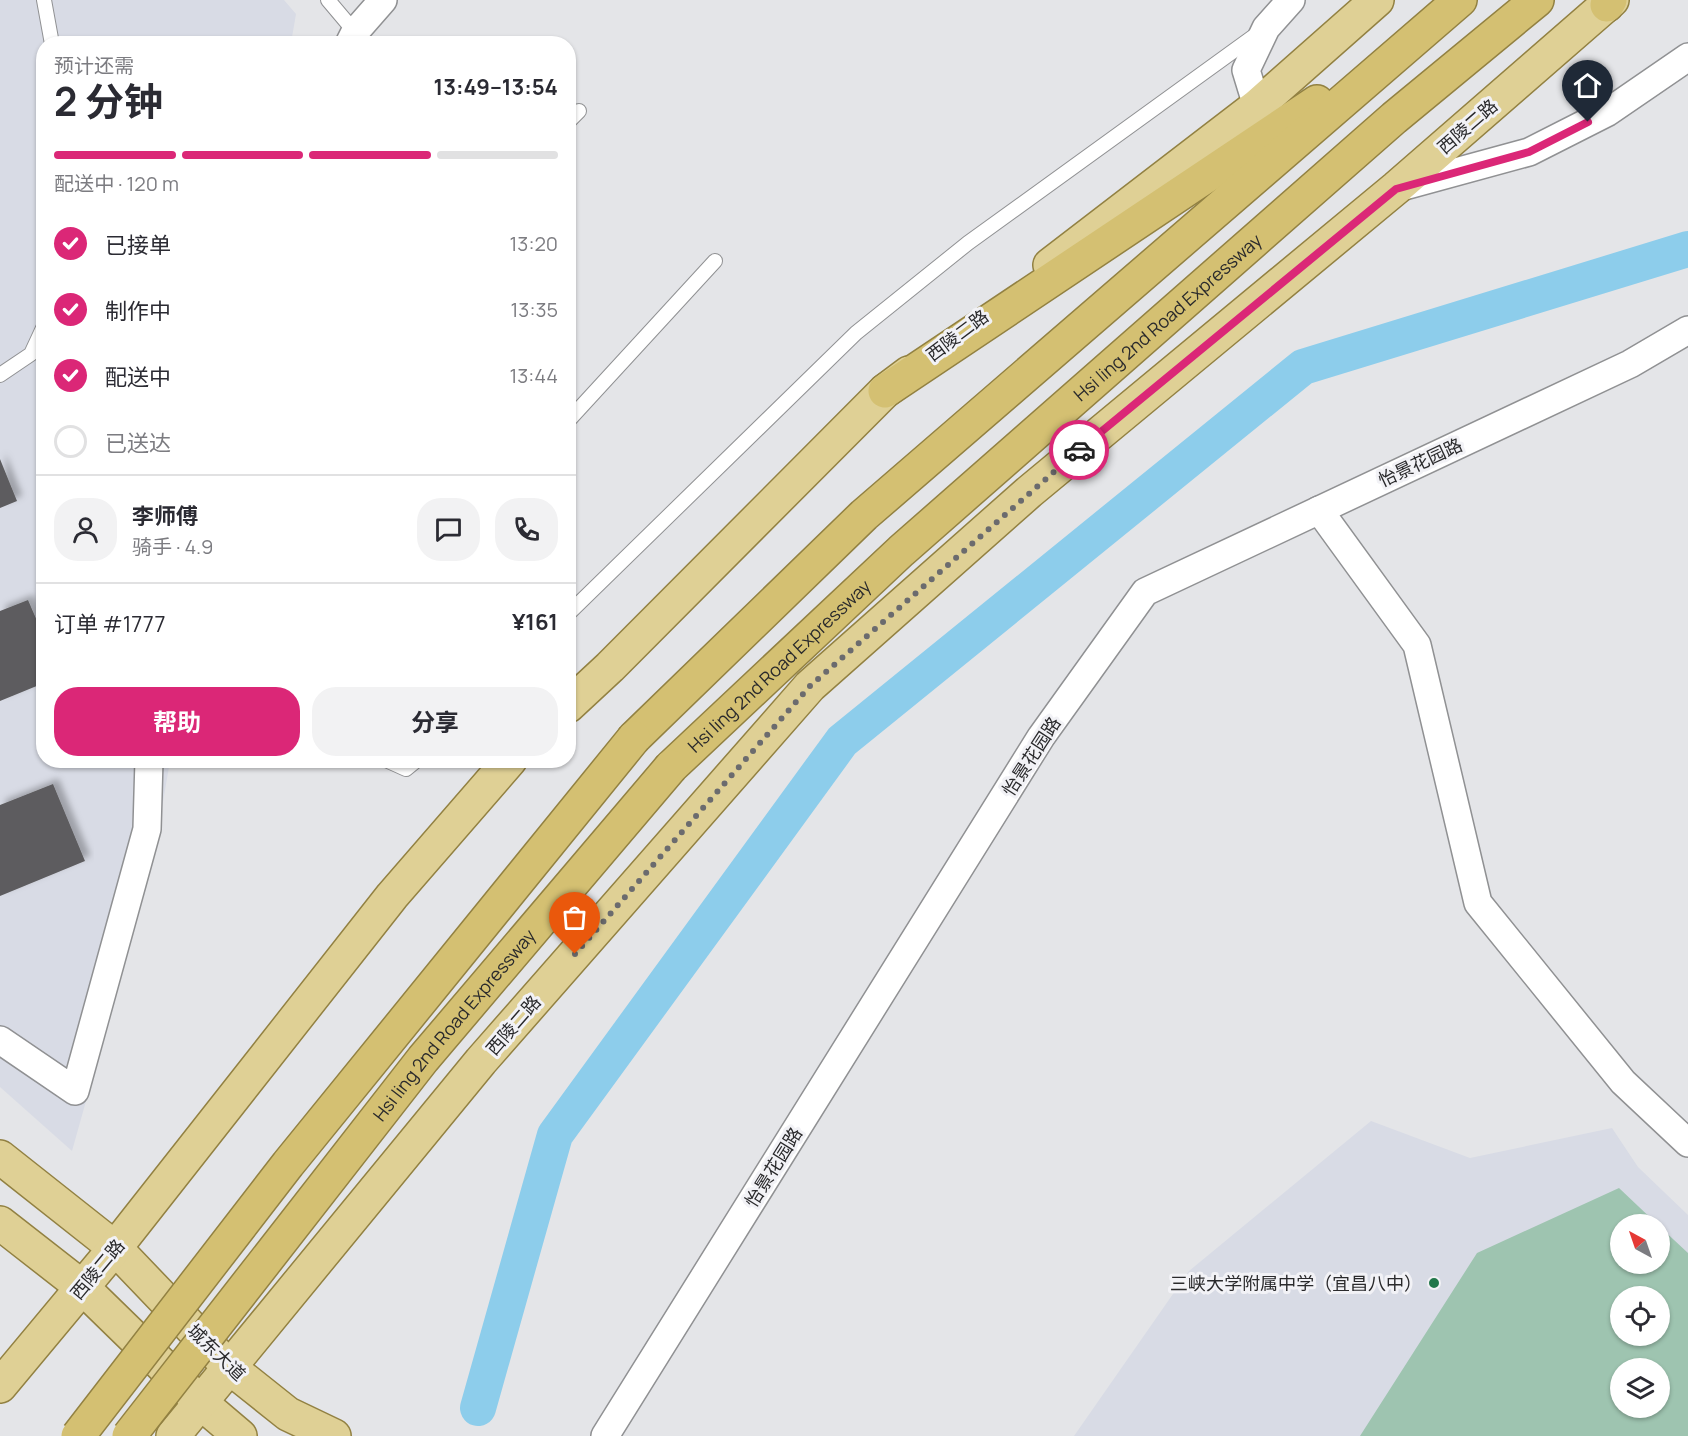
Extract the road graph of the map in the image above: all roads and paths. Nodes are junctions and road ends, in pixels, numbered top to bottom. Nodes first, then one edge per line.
1 (44, 0) edge
2 (328, 0) edge
3 (383, 0) edge
4 (1290, 0) edge
5 (1377, 0) edge
6 (1460, 0) edge
7 (1537, 0) edge
8 (1610, 2) edge
9 (1431, 26) junction
10 (1266, 28) junction
11 (51, 36) edge
12 (351, 36) edge
13 (354, 36) edge
14 (1688, 57) edge
15 (1257, 106) junction
16 (579, 111) dead end
17 (576, 114) edge
18 (1396, 189) junction
19 (715, 261) dead end
20 (1688, 330) edge
21 (36, 343) edge
22 (0, 375) edge
23 (885, 391) junction
24 (576, 412) edge
25 (1319, 510) junction
26 (576, 606) edge
27 (576, 698) edge
28 (149, 768) edge
29 (503, 768) edge
30 (0, 1040) edge
31 (1688, 1143) edge
32 (0, 1157) edge
33 (0, 1223) edge
34 (115, 1248) junction
35 (82, 1287) junction
36 (229, 1367) junction
37 (0, 1386) edge
38 (200, 1402) junction
39 (78, 1436) edge
40 (129, 1436) edge
41 (173, 1436) edge
42 (240, 1436) edge
43 (334, 1436) edge
44 (605, 1436) edge

1 - 11 lane
2 - 12 lane
3 - 13 street
4 - 10 street
5 - 15 main road, 西陵二路
6 - 9 highway
7 - 40 highway, Hsi ling 2nd Road Expressway, bridge
8 - 18 main road, 西陵二路
9 - 23 highway
9 - 39 highway, bridge
10 - 15 street
10 - 26 lane
14 - 18 street
15 - 23 main road, 西陵二路
16 - 17 lane
18 - 36 main road, 西陵二路
19 - 24 lane
20 - 25 street, 怡景花园路
21 - 22 lane
23 - 27 main road, 西陵二路
25 - 31 street
25 - 44 street, 怡景花园路
28 - 30 street
29 - 34 main road, 西陵二路
32 - 34 main road, 城东大道
33 - 35 main road
34 - 35 main road, 西陵二路
34 - 36 main road, 城东大道
35 - 37 main road, 西陵二路
35 - 38 main road
36 - 38 main road, 西陵二路
36 - 43 main road, 城东大道
38 - 41 main road, 西陵二路
38 - 42 main road

